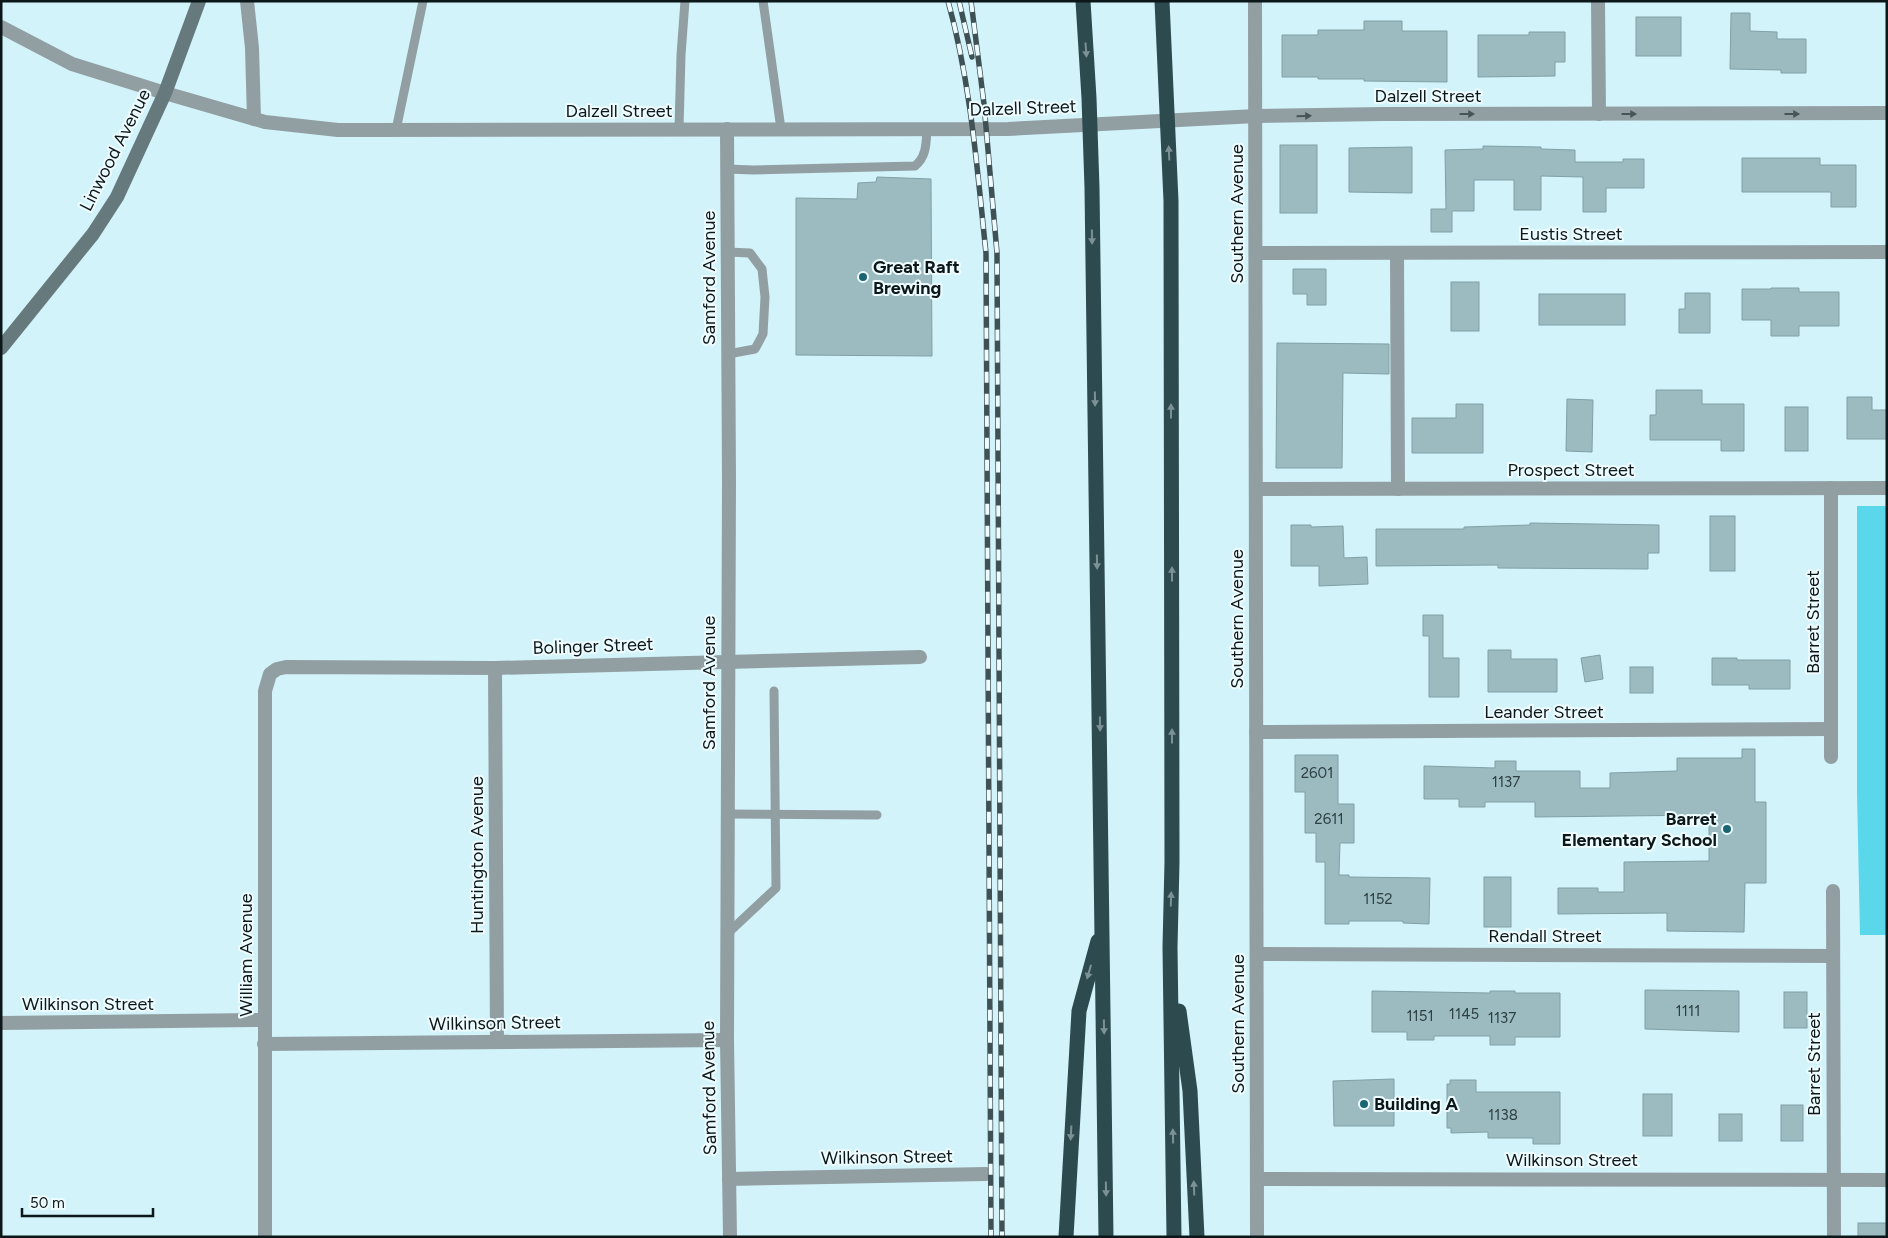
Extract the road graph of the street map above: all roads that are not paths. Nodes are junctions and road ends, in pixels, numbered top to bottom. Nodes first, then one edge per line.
1 (199, 1) edge
2 (247, 1) edge
3 (423, 1) edge
4 (685, 1) edge
5 (763, 1) edge
6 (1083, 1) edge
7 (1162, 1) edge
8 (1255, 1) edge
9 (1598, 1) edge
10 (1, 27) edge
11 (165, 93) junction
12 (1598, 114) junction
13 (1887, 114) edge
14 (1256, 116) junction
15 (254, 119) junction
16 (927, 128) junction
17 (679, 129) junction
18 (727, 129) junction
19 (781, 129) junction
20 (396, 130) junction
21 (727, 170) junction
22 (728, 252) junction
23 (1887, 252) edge
24 (1256, 253) junction
25 (1397, 253) junction
26 (1, 348) edge
27 (728, 354) junction
28 (1831, 488) junction
29 (1887, 488) edge
30 (1256, 489) junction
31 (1398, 489) junction
32 (920, 656) dead end
33 (728, 662) junction
34 (495, 668) junction
35 (270, 674) joint
36 (774, 691) dead end
37 (1832, 729) junction
38 (1256, 732) junction
39 (1832, 756) dead end
40 (728, 814) junction
41 (776, 815) junction
42 (877, 815) dead end
43 (1833, 891) dead end
44 (1103, 926) junction
45 (727, 934) junction
46 (1170, 948) junction
47 (1257, 954) junction
48 (1833, 956) junction
49 (264, 1020) junction
50 (1, 1023) edge
51 (727, 1040) junction
52 (497, 1042) junction
53 (264, 1044) junction
54 (986, 1174) dead end
55 (729, 1179) junction
56 (1257, 1179) junction
57 (1833, 1180) junction
58 (1887, 1180) edge
59 (265, 1237) edge
60 (730, 1237) edge
61 (1066, 1237) edge
62 (1106, 1237) edge
63 (1174, 1237) edge
64 (1197, 1237) edge
65 (1257, 1237) edge
66 (1834, 1237) edge

1 - 11 main road, Linwood Avenue
2 - 15 street
3 - 20 lane
4 - 17 lane
5 - 19 lane
6 -> 44 highway
46 -> 7 highway
8 - 14 street, Southern Avenue
9 - 12 street
10 - 11 street, Dalzell Street
11 - 15 street, Dalzell Street
11 - 26 main road, Linwood Avenue
12 -> 13 street, Dalzell Street
14 -> 12 street, Dalzell Street
14 - 16 street, Dalzell Street
14 - 24 street, Southern Avenue
15 - 20 street, Dalzell Street
16 - 19 street, Dalzell Street
16 - 21 lane
17 - 18 street, Dalzell Street
17 - 20 street, Dalzell Street
18 - 19 street, Dalzell Street
18 - 21 street, Samford Avenue
21 - 22 street, Samford Avenue
22 - 27 street, Samford Avenue
22 - 27 lane
23 - 25 street, Eustis Street
24 - 25 street, Eustis Street
24 - 30 street, Southern Avenue
25 - 31 street
27 - 33 street, Samford Avenue
28 - 29 street, Prospect Street
28 - 31 street, Prospect Street
28 - 37 street, Barret Street
30 - 31 street, Prospect Street
30 - 38 street, Southern Avenue
32 - 33 street, Bolinger Street
33 - 34 street, Bolinger Street
33 - 40 street, Samford Avenue
34 - 35 street, Bolinger Street
34 - 52 street, Huntington Avenue
35 - 49 street, William Avenue
36 - 41 lane
37 - 38 street, Leander Street
37 - 39 street, Barret Street
38 - 47 street, Southern Avenue
40 - 41 lane
40 - 45 street, Samford Avenue
41 - 42 lane
41 - 45 lane
43 - 48 street, Barret Street
44 -> 61 highway
44 -> 62 highway
45 - 51 street, Samford Avenue
63 -> 46 highway
64 -> 46 highway
47 - 48 street, Rendall Street
47 - 56 street, Southern Avenue
48 - 57 street, Barret Street
49 - 50 street, Wilkinson Street
49 - 53 street, William Avenue
51 - 52 street, Wilkinson Street
51 - 55 street, Samford Avenue
52 - 53 street, Wilkinson Street
53 - 59 street, William Avenue
54 - 55 street, Wilkinson Street
55 - 60 street, Samford Avenue
56 - 57 street, Wilkinson Street
56 - 65 street, Southern Avenue
57 - 58 street, Wilkinson Street
57 - 66 street, Barret Street

